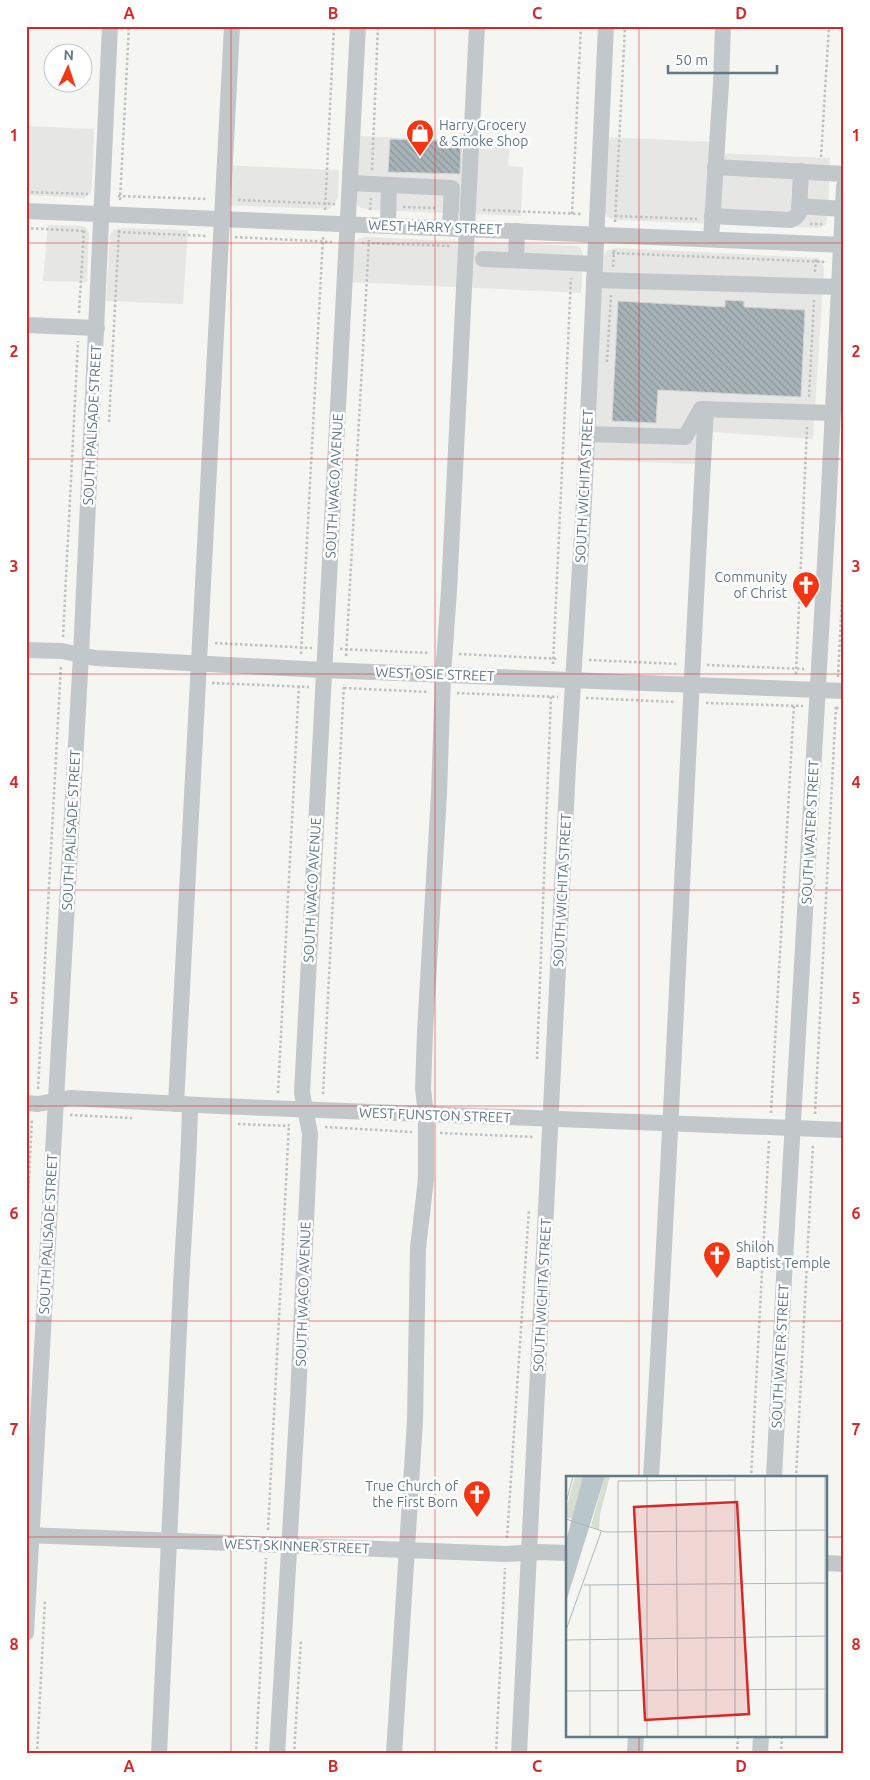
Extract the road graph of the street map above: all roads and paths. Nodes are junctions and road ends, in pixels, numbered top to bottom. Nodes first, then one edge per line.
1 (110, 26) edge
2 (232, 26) edge
3 (334, 26) edge
4 (358, 26) edge
5 (378, 26) edge
6 (477, 26) edge
7 (582, 26) edge
8 (606, 26) edge
9 (625, 26) edge
10 (723, 26) edge
11 (829, 26) edge
12 (715, 167) junction
13 (801, 171) junction
14 (820, 172) junction
15 (844, 174) edge
16 (351, 183) junction
17 (371, 184) junction
18 (389, 185) junction
19 (844, 186) edge
20 (799, 206) junction
21 (818, 207) junction
22 (843, 208) edge
23 (26, 211) edge
24 (102, 214) junction
25 (572, 214) dead end
26 (712, 216) junction
27 (222, 219) junction
28 (324, 223) junction
29 (349, 224) junction
30 (370, 225) junction
31 (388, 225) junction
32 (26, 228) edge
33 (458, 228) junction
34 (84, 230) junction
35 (102, 231) junction
36 (517, 231) junction
37 (596, 234) junction
38 (615, 235) junction
39 (221, 237) junction
40 (711, 239) junction
41 (323, 241) junction
42 (348, 242) junction
43 (369, 243) junction
44 (816, 244) junction
45 (842, 245) edge
46 (466, 247) junction
47 (614, 253) junction
48 (483, 259) dead end
49 (368, 260) dead end
50 (516, 260) junction
51 (816, 261) junction
52 (840, 262) junction
53 (572, 263) junction
54 (595, 265) junction
55 (613, 266) dead end
56 (814, 286) junction
57 (839, 287) junction
58 (26, 325) edge
59 (79, 327) junction
60 (97, 328) junction
61 (706, 409) junction
62 (808, 412) junction
63 (832, 413) junction
64 (587, 434) junction
65 (844, 558) edge
66 (208, 643) dead end
67 (301, 647) junction
68 (325, 648) junction
69 (26, 650) edge
70 (62, 652) junction
71 (445, 654) junction
72 (81, 655) junction
73 (553, 658) junction
74 (574, 659) junction
75 (200, 663) junction
76 (692, 665) junction
77 (300, 668) junction
78 (796, 669) junction
79 (324, 670) junction
80 (819, 670) junction
81 (838, 671) junction
82 (844, 671) edge
83 (443, 675) junction
84 (552, 679) junction
85 (573, 680) junction
86 (692, 685) junction
87 (795, 689) junction
88 (818, 690) junction
89 (840, 691) edge
90 (537, 1059) dead end
91 (56, 1101) junction
92 (31, 1104) edge
93 (183, 1104) junction
94 (283, 1108) junction
95 (305, 1109) junction
96 (426, 1114) junction
97 (534, 1118) junction
98 (551, 1119) junction
99 (671, 1124) junction
100 (770, 1127) junction
101 (793, 1128) junction
102 (814, 1129) junction
103 (844, 1130) edge
104 (534, 1137) dead end
105 (530, 1203) dead end
106 (26, 1238) edge
107 (651, 1476) edge
108 (751, 1476) edge
109 (774, 1476) edge
110 (796, 1476) edge
111 (29, 1535) edge
112 (168, 1541) junction
113 (267, 1545) junction
114 (289, 1546) junction
115 (406, 1550) junction
116 (530, 1552) junction
117 (566, 1553) edge
118 (506, 1554) junction
119 (828, 1563) edge
120 (844, 1564) edge
121 (26, 1633) edge
122 (636, 1738) edge
123 (738, 1738) edge
124 (761, 1738) edge
125 (782, 1738) edge
126 (158, 1754) edge
127 (256, 1754) edge
128 (277, 1754) edge
129 (394, 1754) edge
130 (496, 1754) edge
131 (519, 1754) edge
132 (635, 1754) edge
133 (737, 1754) edge
134 (760, 1754) edge
135 (781, 1754) edge

1 - 24 street, SOUTH PALISADE STREET
2 - 27 street
3 - 28 path
4 - 16 street, SOUTH WACO AVENUE
5 - 17 path
6 - 33 street
7 - 25 path
8 - 37 street, SOUTH WICHITA STREET
9 - 38 path
10 - 12 street
11 - 14 path
12 - 13 street
12 - 26 street
13 - 14 street
13 - 20 street
14 - 15 street
16 - 17 street
16 - 29 street, SOUTH WACO AVENUE
17 - 18 street
17 - 30 path
18 - 31 street
18 - 33 street
19 - 22 street, SOUTH WATER STREET
20 - 21 street
20 - 26 street
21 - 22 street
21 - 44 path
22 - 45 street, SOUTH WATER STREET
23 - 24 street, WEST HARRY STREET
24 - 27 street, WEST HARRY STREET
24 - 35 street, SOUTH PALISADE STREET
26 - 40 street
27 - 28 street, WEST HARRY STREET
27 - 39 street
28 - 29 street, WEST HARRY STREET
28 - 41 path
29 - 30 street, WEST HARRY STREET
29 - 42 street, SOUTH WACO AVENUE
30 - 31 street, WEST HARRY STREET
30 - 43 path
31 - 33 street, WEST HARRY STREET
32 - 34 path
33 - 36 street, WEST HARRY STREET
33 - 46 street
34 - 35 path
34 - 59 path
35 - 39 path
35 - 60 street, SOUTH PALISADE STREET
36 - 37 street, WEST HARRY STREET
36 - 50 street
37 - 38 street, WEST HARRY STREET
37 - 54 street, SOUTH WICHITA STREET
38 - 40 street, WEST HARRY STREET
38 - 47 path
39 - 41 path
39 - 75 street
40 - 44 street, WEST HARRY STREET
41 - 42 path
41 - 67 path
42 - 43 path
42 - 68 street, SOUTH WACO AVENUE
43 - 46 path
43 - 49 path
44 - 45 street, WEST HARRY STREET
44 - 51 path
45 - 52 street, SOUTH WATER STREET
46 - 71 street
47 - 51 path
47 - 54 path
47 - 55 path
48 - 50 street
50 - 53 street
51 - 52 path
51 - 56 path
52 - 57 street, SOUTH WATER STREET
53 - 54 street
53 - 73 path
54 - 56 street
54 - 64 street, SOUTH WICHITA STREET
56 - 57 street
56 - 62 path
57 - 63 street, SOUTH WATER STREET
58 - 59 street
59 - 60 street
59 - 70 path
60 - 72 street, SOUTH PALISADE STREET
61 - 62 street
61 - 64 street
61 - 76 street
62 - 63 street
62 - 78 path
63 - 80 street, SOUTH WATER STREET
64 - 74 street, SOUTH WICHITA STREET
65 - 81 path
66 - 67 path
67 - 68 path
67 - 77 path
68 - 71 path
68 - 79 street, SOUTH WACO AVENUE
69 - 70 street, WEST OSIE STREET
70 - 72 street, WEST OSIE STREET
70 - 92 path
71 - 73 path
71 - 83 street
72 - 75 street, WEST OSIE STREET
72 - 91 street, SOUTH PALISADE STREET
73 - 74 path
73 - 84 path
74 - 76 path
74 - 85 street, SOUTH WICHITA STREET
75 - 77 street, WEST OSIE STREET
75 - 93 street
76 - 78 path
76 - 86 street
77 - 79 street, WEST OSIE STREET
77 - 94 path
78 - 80 path
78 - 87 path
79 - 83 street, WEST OSIE STREET
79 - 95 street, SOUTH WACO AVENUE
80 - 81 path
80 - 88 street, SOUTH WATER STREET
81 - 82 path
81 - 89 path
83 - 84 street, WEST OSIE STREET
83 - 96 street
84 - 85 street, WEST OSIE STREET
84 - 90 path
85 - 86 street, WEST OSIE STREET
85 - 98 street, SOUTH WICHITA STREET
86 - 87 street, WEST OSIE STREET
86 - 99 street
87 - 88 street, WEST OSIE STREET
87 - 100 path
88 - 89 street, WEST OSIE STREET
88 - 101 street, SOUTH WATER STREET
89 - 102 path
91 - 92 street, WEST FUNSTON STREET
91 - 93 street, WEST FUNSTON STREET
91 - 111 street, SOUTH PALISADE STREET
92 - 106 path
93 - 94 street, WEST FUNSTON STREET
93 - 112 street
94 - 95 street, WEST FUNSTON STREET
94 - 113 path
95 - 96 street, WEST FUNSTON STREET
95 - 114 street, SOUTH WACO AVENUE
96 - 97 street, WEST FUNSTON STREET
96 - 115 street
97 - 98 street, WEST FUNSTON STREET
97 - 104 path
98 - 99 street, WEST FUNSTON STREET
98 - 116 street, SOUTH WICHITA STREET
99 - 100 street, WEST FUNSTON STREET
99 - 107 street
100 - 101 street, WEST FUNSTON STREET
100 - 108 path
101 - 102 street, WEST FUNSTON STREET
101 - 109 street, SOUTH WATER STREET
102 - 103 street, WEST FUNSTON STREET
102 - 110 path
105 - 118 path
111 - 112 street, WEST SKINNER STREET
111 - 121 street, SOUTH PALISADE STREET
112 - 113 street, WEST SKINNER STREET
112 - 126 street
113 - 114 street, WEST SKINNER STREET
113 - 127 path
114 - 115 street, WEST SKINNER STREET
114 - 128 street, SOUTH WACO AVENUE
115 - 118 street, WEST SKINNER STREET
115 - 129 street
116 - 117 street, WEST SKINNER STREET
116 - 118 street, WEST SKINNER STREET
116 - 131 street, SOUTH WICHITA STREET
118 - 130 path
119 - 120 street
122 - 132 street
123 - 133 path
124 - 134 street
125 - 135 path

